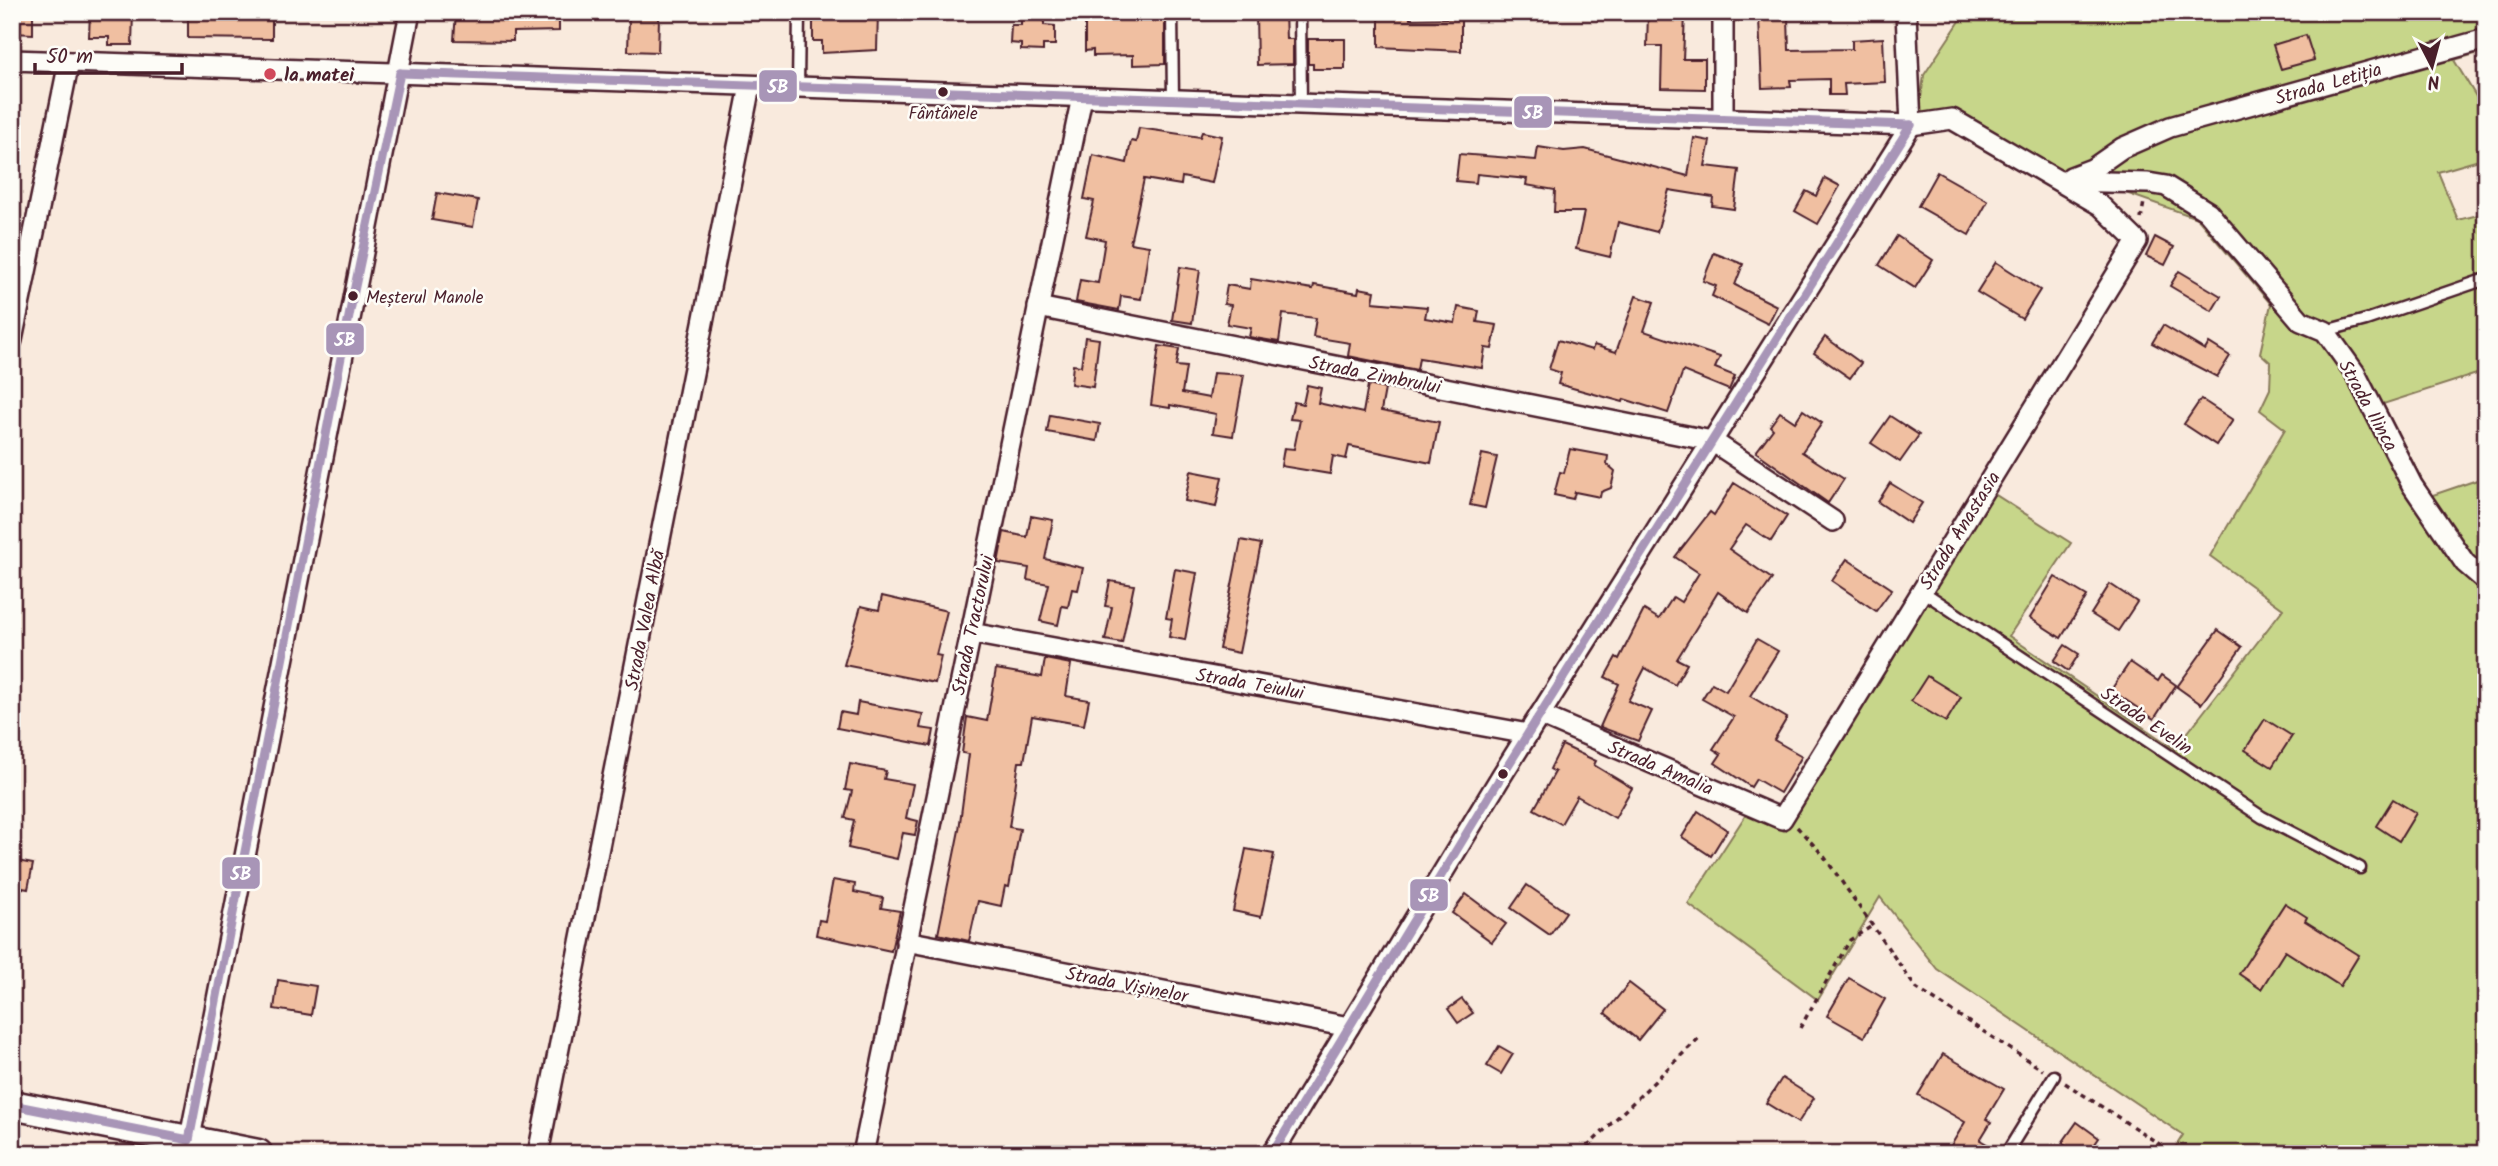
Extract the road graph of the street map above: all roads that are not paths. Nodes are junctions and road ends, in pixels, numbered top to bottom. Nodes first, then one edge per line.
1 (410, 12) edge
2 (799, 12) edge
3 (1172, 12) edge
4 (1300, 12) edge
5 (1723, 12) edge
6 (1906, 12) edge
7 (2486, 38) edge
8 (12, 60) edge
9 (69, 62) junction
10 (400, 73) junction
11 (750, 86) junction
12 (798, 87) junction
13 (1083, 97) junction
14 (1173, 100) junction
15 (1301, 104) junction
16 (1723, 118) junction
17 (1911, 125) junction
18 (2062, 181) junction
19 (2486, 279) edge
20 (1038, 307) junction
21 (2325, 331) junction
22 (12, 340) edge
23 (1712, 440) junction
24 (1833, 521) dead end
25 (2486, 581) edge
26 (1922, 592) junction
27 (971, 633) junction
28 (1540, 715) junction
29 (1528, 734) junction
30 (1782, 819) joint
31 (2360, 868) dead end
32 (906, 941) junction
33 (1349, 1027) junction
34 (2054, 1076) dead end
35 (12, 1105) edge
36 (188, 1147) edge
37 (1280, 1151) edge
38 (258, 1154) edge
39 (538, 1154) edge
40 (863, 1154) edge
41 (2006, 1154) edge

1 - 10 street
2 - 12 lane
3 - 14 lane
4 - 15 lane
5 - 16 street
6 - 17 street
7 - 18 street, Strada Letiția
8 - 9 street
9 - 10 street
9 - 22 street
10 - 11 street
10 - 36 street
11 - 12 street
11 - 39 street, Strada Valea Albă
12 - 13 street
13 - 14 street
13 - 20 street, Strada Tractorului
14 - 15 street
15 - 16 street
16 - 17 street
17 - 18 street
17 - 23 street
18 - 21 street, Strada Ilinca
18 - 26 street, Strada Anastasia
19 - 21 lane
20 - 23 street, Strada Zimbrului
20 - 27 street, Strada Tractorului
21 - 25 street, Strada Ilinca
23 - 24 street
23 - 28 street
26 - 30 street, Strada Anastasia
26 - 31 lane, Strada Evelin
27 - 29 street, Strada Teiului
27 - 32 street, Strada Tractorului
28 - 29 street
28 - 30 street, Strada Amalia
29 - 33 street
32 - 33 street, Strada Vișinelor
32 - 40 street, Strada Tractorului
33 - 37 street
34 - 41 lane
35 - 36 street
36 - 38 street

